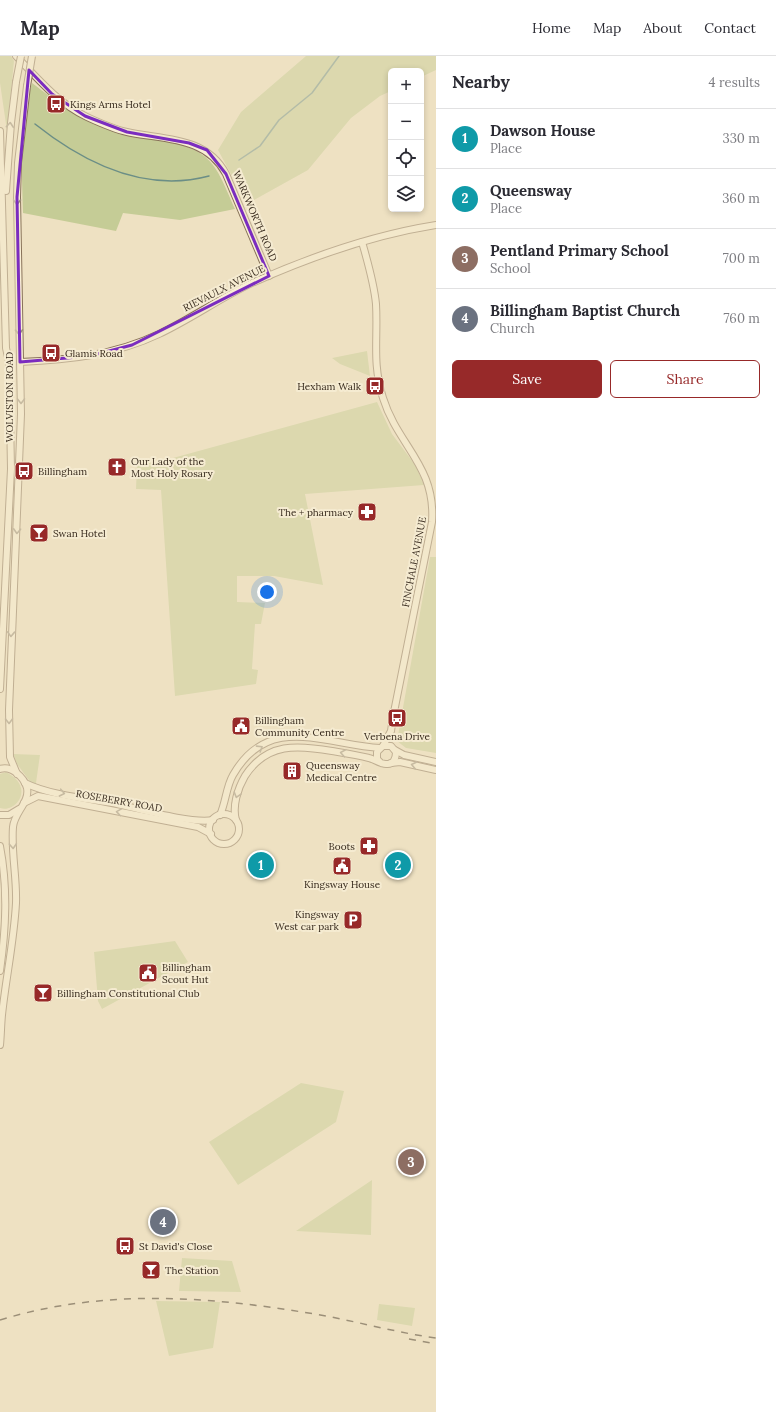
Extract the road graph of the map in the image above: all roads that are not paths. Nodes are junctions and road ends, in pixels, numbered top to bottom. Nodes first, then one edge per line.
1 (16, 56) edge
2 (21, 56) edge
3 (32, 56) edge
4 (0, 131) edge
5 (436, 225) edge
6 (4, 233) junction
7 (362, 242) junction
8 (269, 276) junction
9 (20, 362) junction
10 (11, 469) junction
11 (19, 470) junction
12 (0, 689) edge
13 (391, 731) junction
14 (381, 747) junction
15 (394, 749) junction
16 (436, 762) edge
17 (381, 763) junction
18 (391, 763) junction
19 (0, 769) edge
20 (436, 770) edge
21 (17, 774) junction
22 (25, 784) junction
23 (22, 806) junction
24 (0, 815) edge
25 (220, 815) junction
26 (213, 820) junction
27 (236, 820) junction
28 (211, 834) junction
29 (0, 846) edge
30 (0, 971) edge
31 (0, 1045) edge

1 - 8 street, WARKWORTH ROAD
6 -> 2 street, bridge
3 -> 9 street, WOLVISTON ROAD, bridge
4 - 6 street
5 - 7 street, RIEVAULX AVENUE
6 - 10 street, WOLVISTON ROAD
7 - 8 street, RIEVAULX AVENUE
7 - 13 street, FINCHALE AVENUE
8 - 9 street, RIEVAULX AVENUE
9 -> 11 street, WOLVISTON ROAD
10 - 11 street
10 - 12 street, WOLVISTON ROAD
11 -> 21 street, WOLVISTON ROAD
13 - 14 street, FINCHALE AVENUE
13 - 15 street, FINCHALE AVENUE
14 - 15 street
14 - 17 street
25 -> 14 street
15 - 16 street
15 - 18 street
17 - 18 street
17 -> 27 street
20 -> 18 street
19 - 21 street
21 - 22 street, WOLVISTON ROAD
22 - 23 street
22 -> 26 street, ROSEBERRY ROAD
23 - 24 street
28 -> 23 street, ROSEBERRY ROAD
23 -> 31 street
25 - 26 street
25 - 27 street
26 - 28 street
27 - 28 street
29 - 30 street

